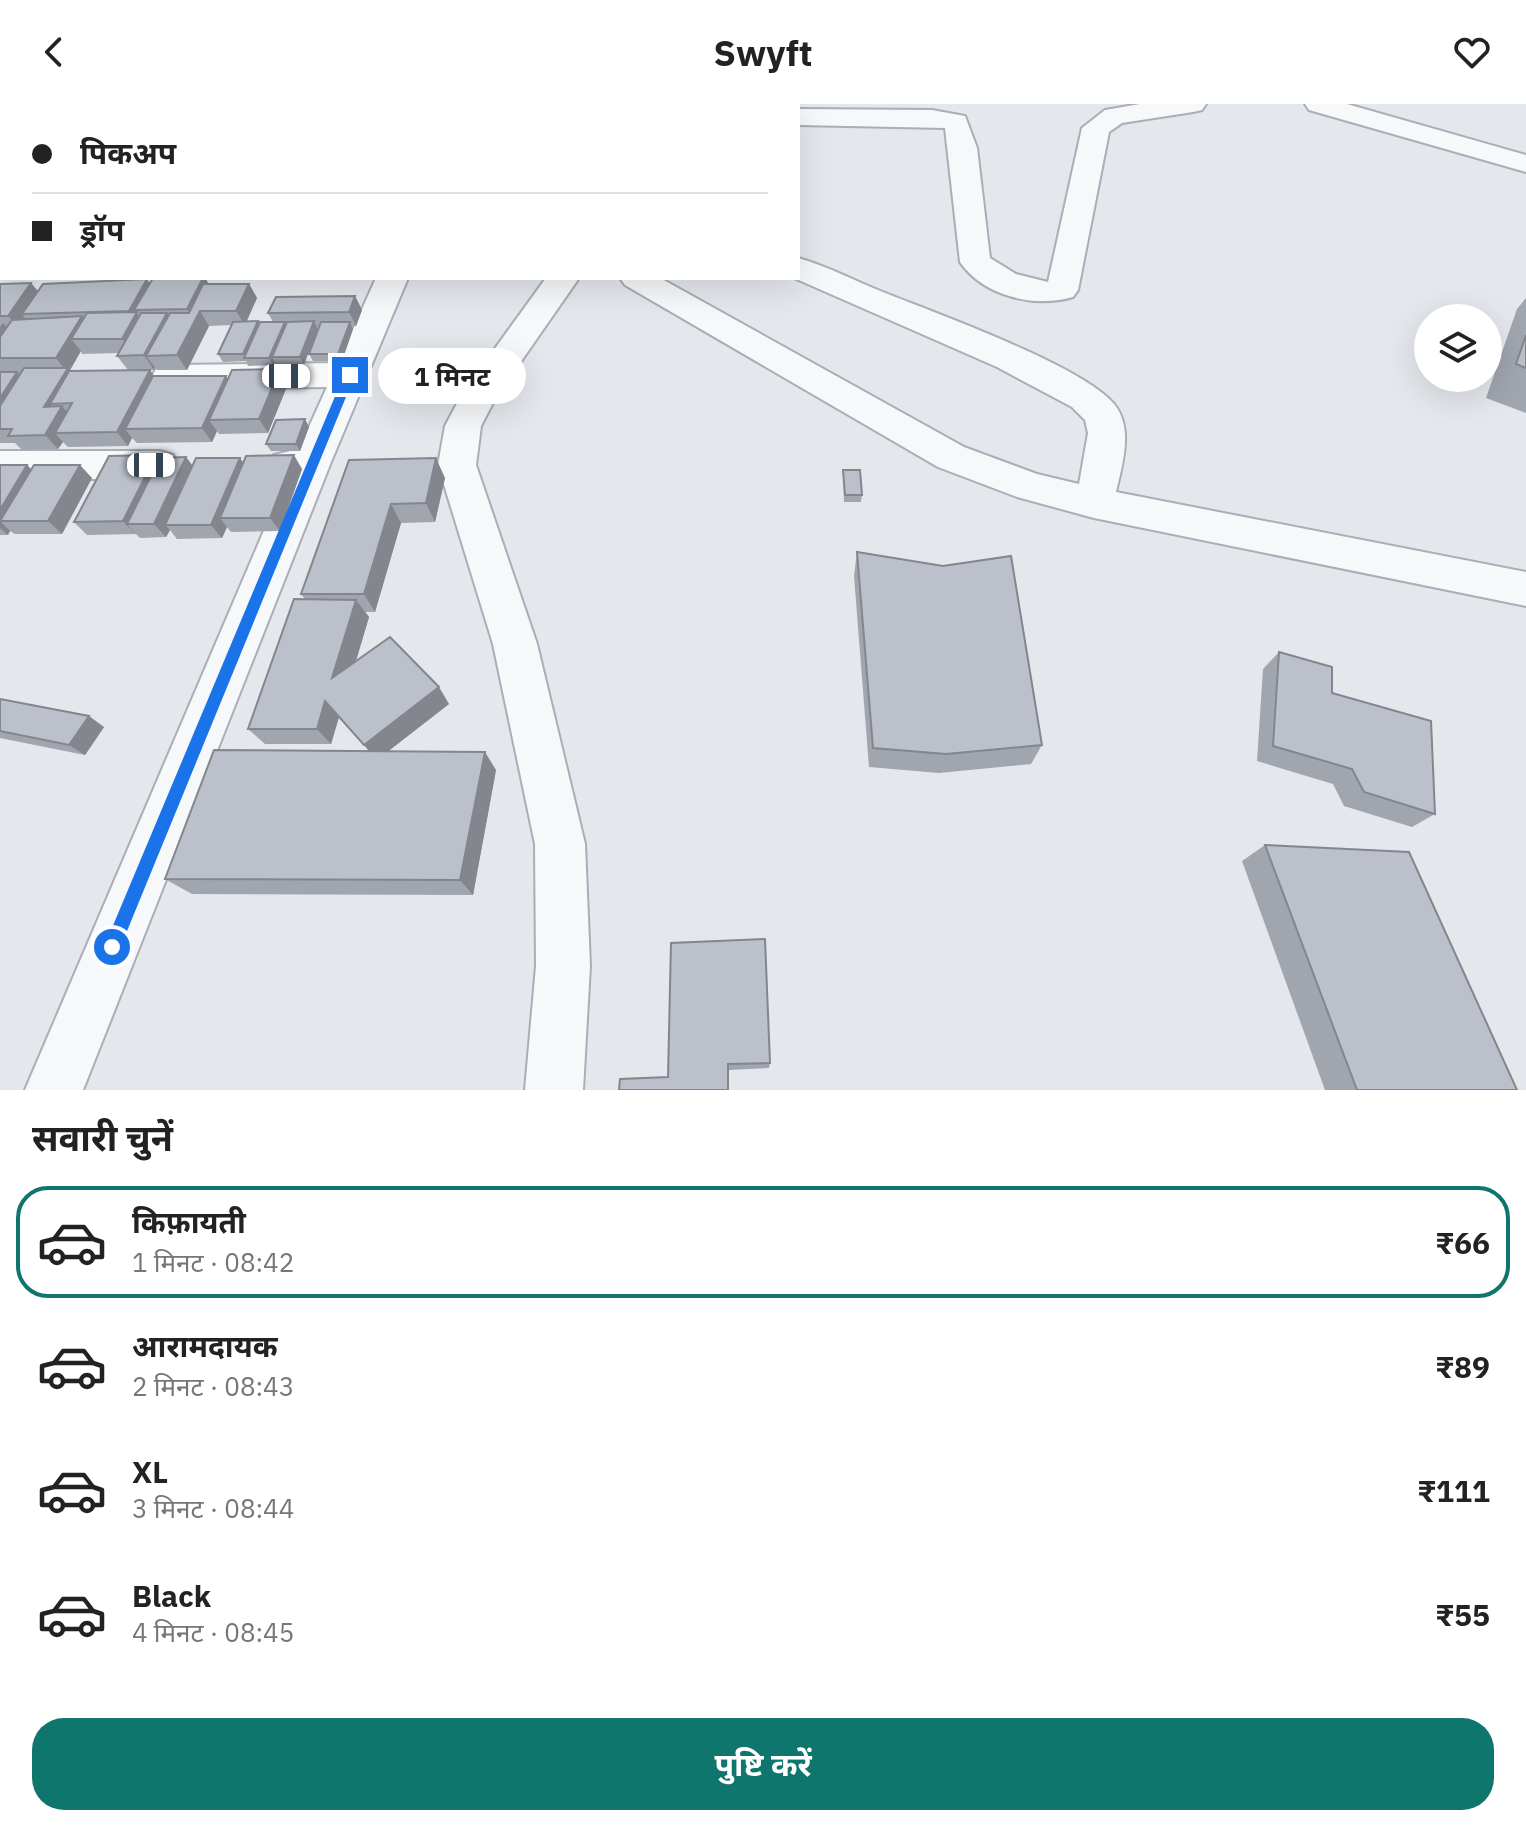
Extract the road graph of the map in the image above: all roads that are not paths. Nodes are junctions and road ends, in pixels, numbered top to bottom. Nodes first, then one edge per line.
1 (1193, 104) edge
2 (1318, 104) edge
3 (800, 117) edge
4 (1526, 164) edge
5 (800, 269) edge
6 (391, 280) edge
7 (562, 280) edge
8 (640, 280) edge
9 (350, 375) junction
10 (143, 377) edge
11 (312, 462) junction
12 (0, 465) edge
13 (191, 465) edge
14 (255, 465) edge
15 (1094, 503) junction
16 (1526, 589) edge
17 (54, 1090) edge
18 (554, 1090) edge

1 - 3 street
2 - 4 street
5 - 15 street
6 - 9 street
7 - 18 street
8 - 15 street
9 - 10 street
9 - 11 street
11 - 14 street
11 - 17 street
12 - 13 street
15 - 16 street

